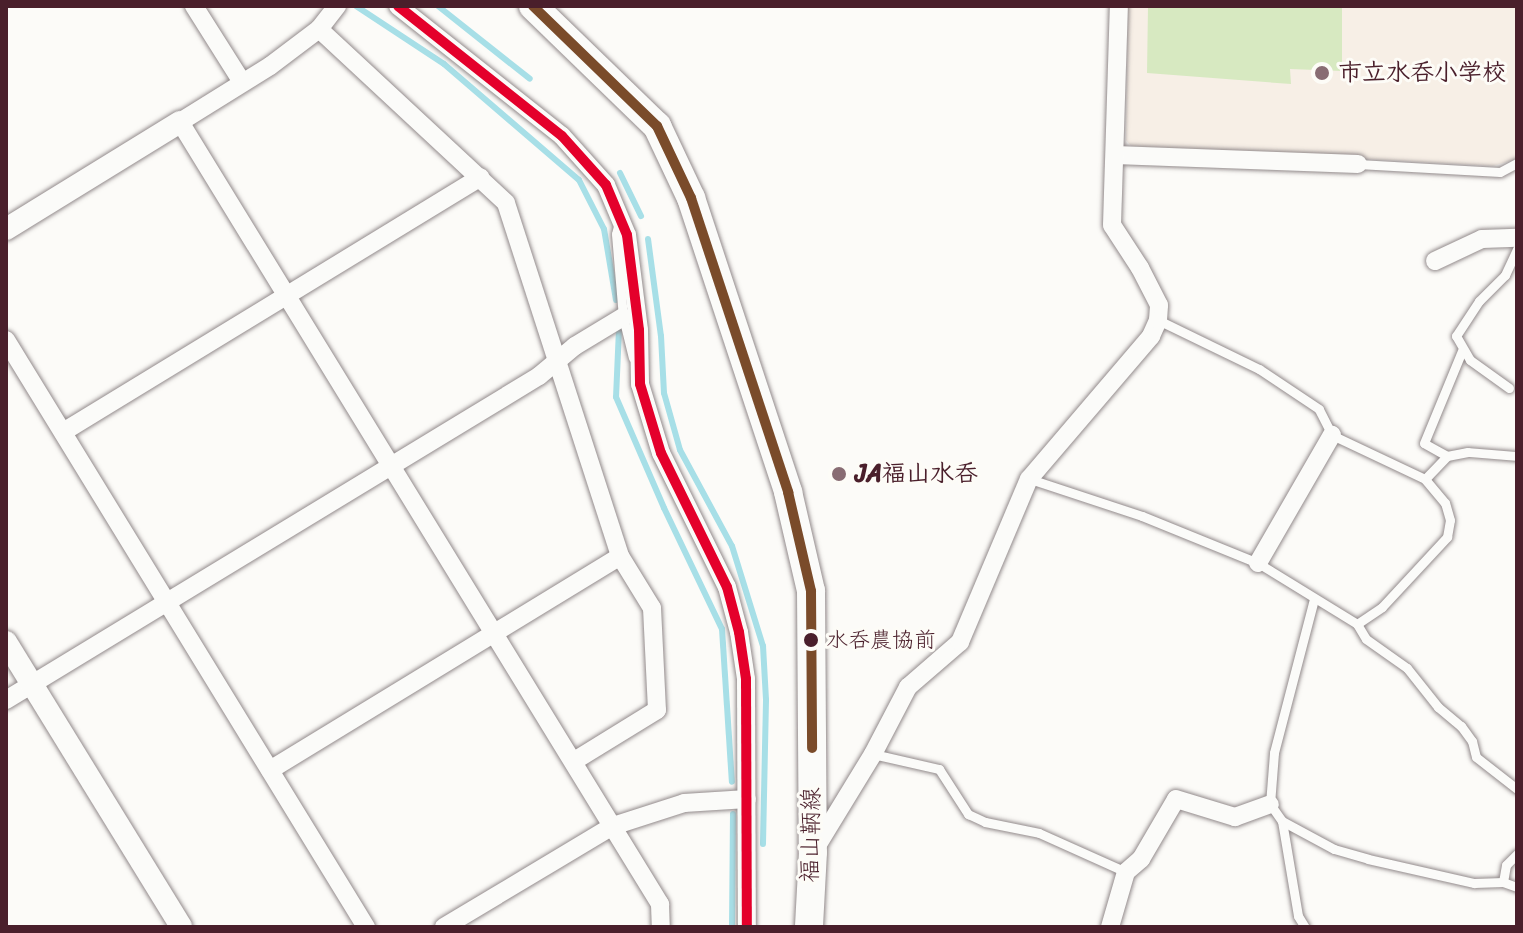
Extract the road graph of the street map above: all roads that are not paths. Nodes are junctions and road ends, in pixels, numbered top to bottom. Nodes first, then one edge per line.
1 (194, 6) edge
2 (337, 6) edge
3 (398, 6) edge
4 (533, 6) edge
5 (1119, 6) edge
6 (319, 29) junction
7 (242, 82) junction
8 (180, 122) junction
9 (1115, 155) junction
10 (1517, 163) edge
11 (1358, 164) joint
12 (480, 177) junction
13 (620, 220) junction
14 (6, 229) edge
15 (1517, 238) edge
16 (1517, 249) edge
17 (1435, 261) dead end
18 (287, 295) junction
19 (623, 317) junction
20 (1158, 320) junction
21 (6, 340) edge
22 (1462, 351) junction
23 (557, 361) junction
24 (640, 384) junction
25 (1509, 388) dead end
26 (63, 432) junction
27 (1332, 435) junction
28 (1447, 456) junction
29 (1517, 456) edge
30 (391, 466) junction
31 (1029, 479) junction
32 (1425, 479) junction
33 (620, 556) junction
34 (1258, 563) junction
35 (1314, 599) junction
36 (167, 601) junction
37 (1357, 624) junction
38 (496, 635) junction
39 (6, 642) edge
40 (32, 684) junction
41 (6, 700) edge
42 (873, 754) junction
43 (574, 761) junction
44 (270, 770) junction
45 (1517, 789) edge
46 (747, 799) junction
47 (1270, 804) junction
48 (1282, 821) junction
49 (613, 826) junction
50 (813, 852) junction
51 (1517, 854) edge
52 (1126, 872) junction
53 (1503, 882) junction
54 (1517, 887) edge
55 (181, 927) edge
56 (366, 927) edge
57 (444, 927) edge
58 (661, 927) edge
59 (747, 927) edge
60 (809, 927) edge
61 (1110, 927) edge
62 (1305, 927) edge

1 - 7 street
2 - 6 street
3 - 13 street
4 - 50 main road, 福山鞆線
5 - 9 street
6 - 7 street
6 - 12 street
7 - 8 street
8 - 14 street
8 - 18 street
9 - 11 street
9 - 20 street
10 - 11 lane
12 - 18 street
12 - 23 street
13 - 19 lane
13 - 24 street
15 - 17 street
16 - 22 lane
18 - 26 street
18 - 30 street
19 - 23 street
19 - 24 lane
20 - 27 lane
20 - 31 street
21 - 26 street
22 - 25 lane
22 - 28 lane
23 - 30 street
23 - 33 street
24 - 46 street
26 - 36 street
27 - 32 lane
27 - 34 street
28 - 29 lane
28 - 32 lane
30 - 36 street
30 - 38 street
31 - 34 lane
31 - 42 street
32 - 37 lane
33 - 38 street
33 - 43 street
34 - 35 lane
35 - 37 lane
35 - 47 lane
36 - 40 street
36 - 44 street
37 - 45 lane
38 - 43 street
38 - 44 street
39 - 40 street
40 - 41 street
40 - 55 street
42 - 50 street
42 - 52 lane
43 - 49 street
44 - 56 street
46 - 49 street
46 - 59 street
47 - 48 lane
47 - 52 street
48 - 53 lane
48 - 62 lane
49 - 57 street
49 - 58 street
50 - 60 main road, 福山鞆線
51 - 53 lane
52 - 61 street
53 - 54 lane

